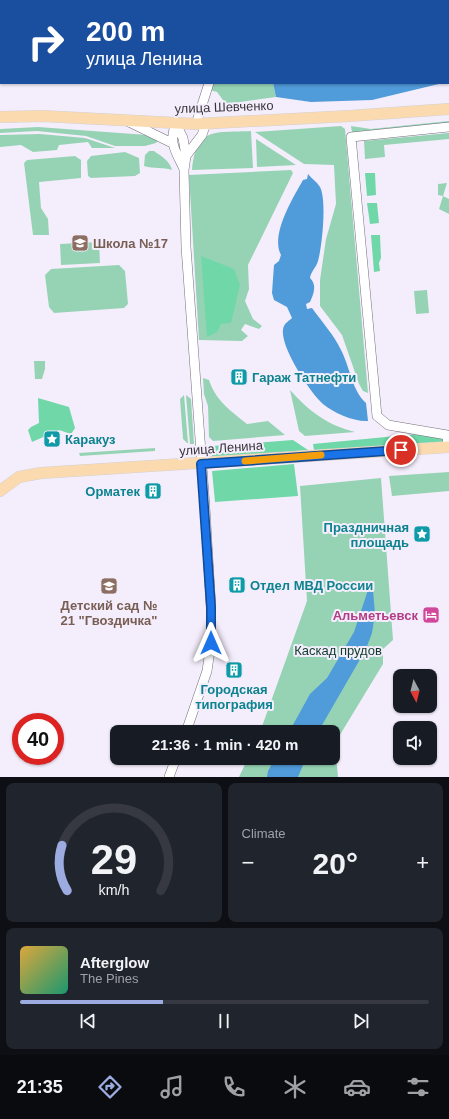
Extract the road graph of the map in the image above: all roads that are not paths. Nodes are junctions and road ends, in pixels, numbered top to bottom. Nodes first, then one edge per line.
1 (209, 84) edge
2 (449, 109) edge
3 (0, 117) edge
4 (128, 121) junction
5 (201, 123) junction
6 (176, 124) junction
7 (449, 127) edge
8 (172, 143) junction
9 (186, 156) junction
10 (184, 170) junction
11 (449, 447) edge
12 (201, 464) junction
13 (0, 491) edge
14 (188, 725) edge
15 (173, 765) edge
16 (169, 777) edge

1 - 5 street
2 - 5 main road, улица Шевченко
3 - 4 main road, улица Шевченко
4 - 6 main road, улица Шевченко
4 - 8 street
5 - 6 main road, улица Шевченко
5 - 9 street
6 - 8 street
6 - 9 street
7 - 11 street
8 - 10 street
9 - 10 street
10 - 12 street
11 - 12 main road, улица Ленина
12 - 13 main road, улица Ленина
12 - 14 street
15 - 16 street

